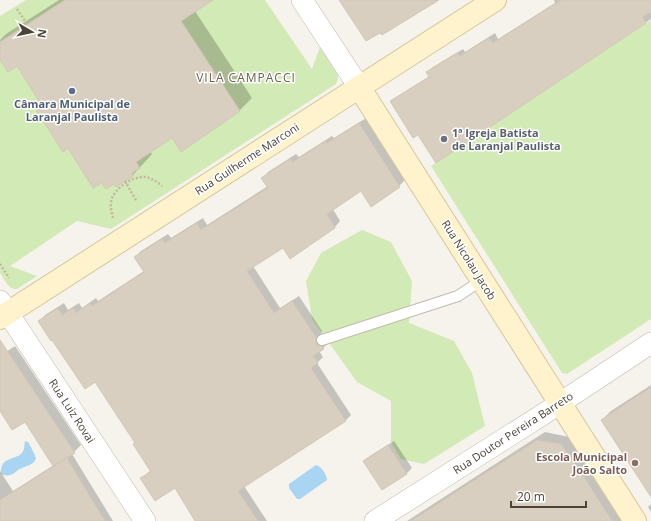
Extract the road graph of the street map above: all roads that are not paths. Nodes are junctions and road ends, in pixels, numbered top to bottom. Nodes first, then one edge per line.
1 (302, 0) edge
2 (495, 0) edge
3 (359, 87) junction
4 (482, 280) junction
5 (3, 311) edge
6 (322, 340) dead end
7 (651, 343) edge
8 (560, 404) junction
9 (145, 521) edge
10 (375, 521) edge
11 (635, 521) edge

1 - 3 street, Rua Nicolau Jacob
2 - 3 main road, Rua Guilherme Marconi
3 - 4 main road, Rua Nicolau Jacob
3 - 5 main road, Rua Guilherme Marconi
4 - 6 lane
4 - 8 main road, Rua Nicolau Jacob
5 - 9 street, Rua Luiz Rovai
7 - 8 street, Rua Doutor Pereira Barreto
8 - 10 street, Rua Doutor Pereira Barreto
8 - 11 main road, Rua Nicolau Jacob

